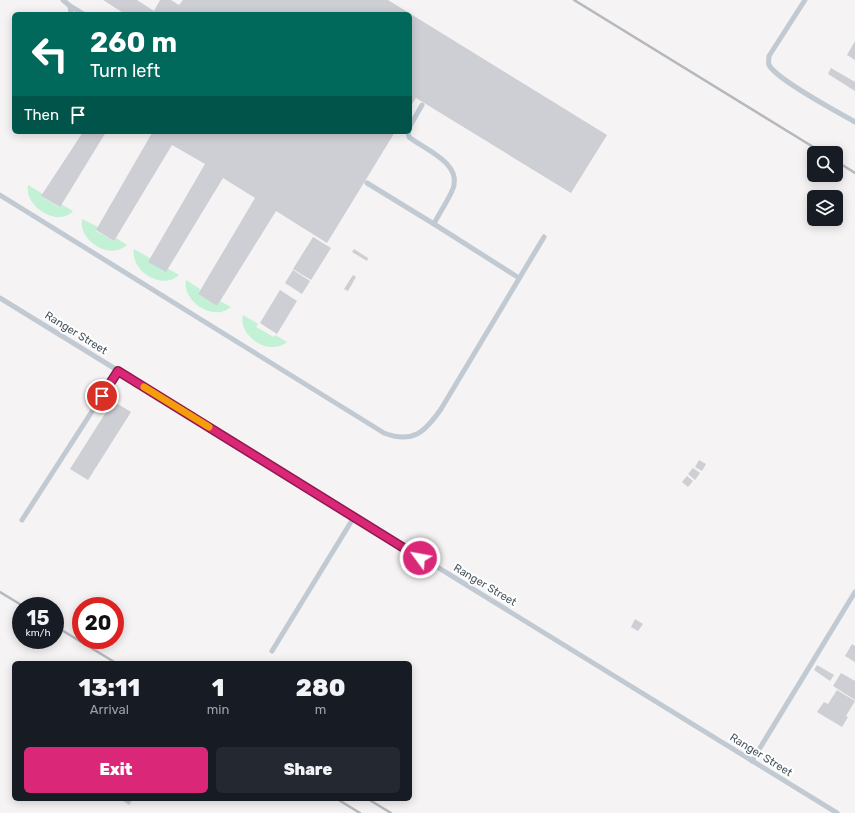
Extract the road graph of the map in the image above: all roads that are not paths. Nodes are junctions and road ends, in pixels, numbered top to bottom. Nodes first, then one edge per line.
1 (63, 0) edge
2 (805, 0) edge
3 (70, 6) junction
4 (71, 12) edge
5 (79, 12) edge
6 (422, 105) dead end
7 (412, 122) edge
8 (855, 122) edge
9 (408, 134) edge
10 (367, 183) dead end
11 (0, 195) edge
12 (434, 224) junction
13 (544, 237) dead end
14 (519, 278) junction
15 (0, 298) edge
16 (118, 371) junction
17 (354, 517) junction
18 (22, 520) dead end
19 (855, 592) edge
20 (853, 600) edge
21 (272, 651) dead end
22 (752, 761) junction
23 (837, 813) edge

1 - 3 lane
2 - 8 lane
3 - 4 lane
3 - 5 lane
6 - 7 lane
9 - 12 lane
10 - 12 lane
11 - 14 lane
12 - 14 lane
13 - 14 lane
15 - 16 lane, Ranger Street
16 - 17 lane, Ranger Street
16 - 18 lane
17 - 21 lane
17 - 22 lane, Ranger Street
19 - 20 lane
20 - 22 lane
22 - 23 lane, Ranger Street

